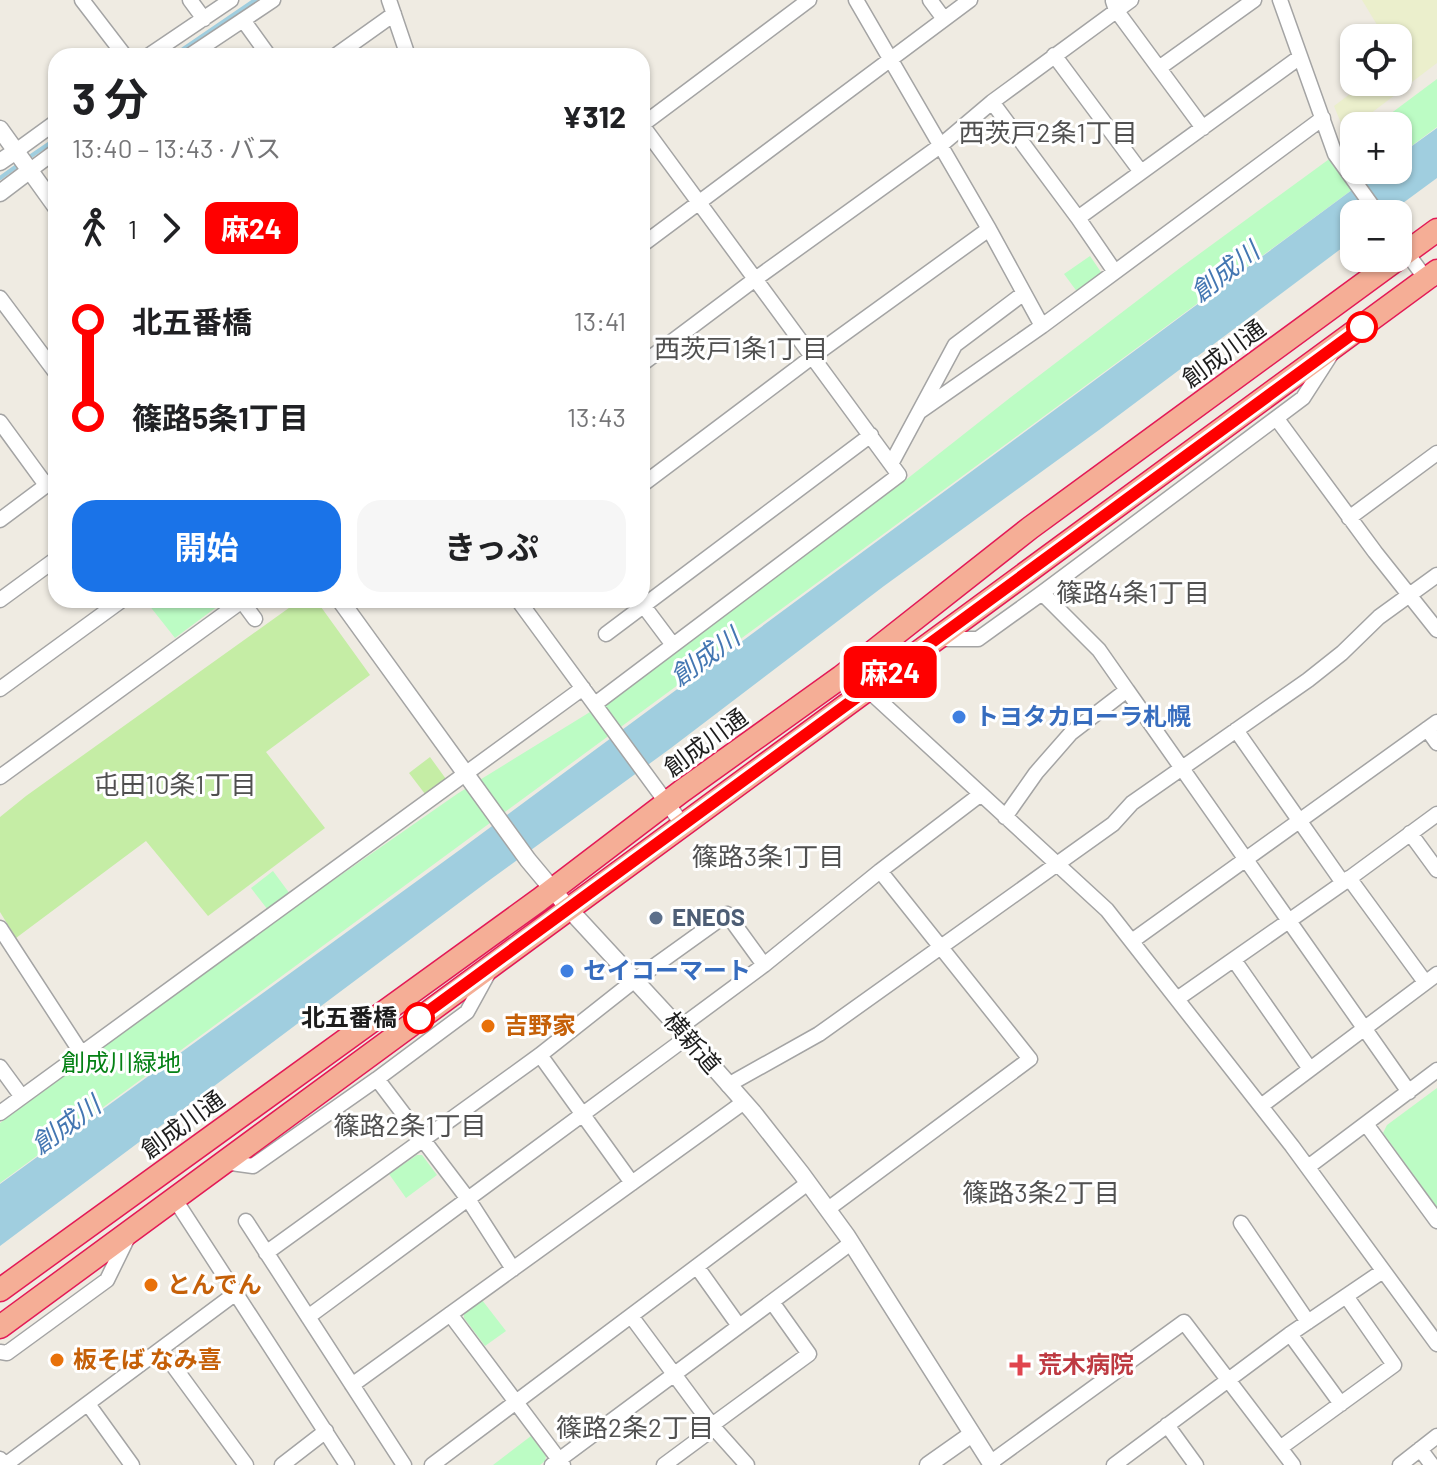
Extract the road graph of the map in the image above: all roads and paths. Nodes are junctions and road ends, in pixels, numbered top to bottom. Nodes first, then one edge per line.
1 (82, 0) edge
2 (190, 0) edge
3 (231, 0) edge
4 (273, 0) edge
5 (809, 0) edge
6 (856, 0) edge
7 (930, 0) edge
8 (970, 0) edge
9 (1131, 0) edge
10 (1254, 0) edge
11 (1280, 0) edge
12 (1114, 5) edge
13 (392, 7) edge
14 (204, 19) junction
15 (944, 19) junction
16 (243, 20) junction
17 (119, 48) edge
18 (160, 48) edge
19 (201, 48) edge
20 (263, 48) edge
21 (344, 48) edge
22 (405, 48) edge
23 (1054, 55) junction
24 (1300, 57) junction
25 (891, 59) junction
26 (1159, 68) junction
27 (992, 102) junction
28 (1323, 118) junction
29 (650, 119) edge
30 (1203, 128) junction
31 (0, 129) edge
32 (48, 131) edge
33 (650, 136) edge
34 (940, 146) junction
35 (48, 153) edge
36 (22, 161) junction
37 (0, 162) edge
38 (1141, 172) junction
39 (0, 193) edge
40 (48, 196) edge
41 (1368, 200) edge
42 (700, 202) junction
43 (1078, 218) junction
44 (989, 229) junction
45 (1437, 230) edge
46 (650, 239) edge
47 (1412, 242) edge
48 (1412, 256) edge
49 (1115, 272) junction
50 (1369, 272) edge
51 (1433, 276) edge
52 (754, 280) junction
53 (1024, 293) junction
54 (0, 298) edge
55 (1042, 326) junction
56 (1337, 345) junction
57 (812, 357) junction
58 (650, 358) edge
59 (48, 362) edge
60 (919, 412) junction
61 (1277, 419) junction
62 (0, 422) edge
63 (871, 435) junction
64 (1437, 453) edge
65 (891, 464) junction
66 (48, 478) edge
67 (650, 479) edge
68 (48, 483) edge
69 (1349, 518) junction
70 (0, 520) edge
71 (1030, 528) junction
72 (1050, 556) junction
73 (48, 565) edge
74 (1437, 575) edge
75 (1042, 593) junction
76 (1410, 594) junction
77 (0, 600) edge
78 (650, 600) edge
79 (111, 608) edge
80 (230, 608) edge
81 (247, 608) edge
82 (346, 608) edge
83 (529, 608) edge
84 (639, 608) edge
85 (645, 608) edge
86 (255, 619) dead end
87 (1437, 630) edge
88 (606, 634) dead end
89 (937, 639) junction
90 (673, 645) junction
91 (852, 669) junction
92 (583, 688) junction
93 (0, 689) edge
94 (867, 689) junction
95 (1127, 690) junction
96 (595, 704) junction
97 (1432, 725) edge
98 (1236, 730) junction
99 (1437, 743) edge
100 (1182, 767) junction
101 (466, 775) junction
102 (0, 777) edge
103 (981, 794) junction
104 (668, 803) junction
105 (1437, 814) edge
106 (1005, 817) junction
107 (1299, 821) junction
108 (683, 825) junction
109 (1410, 833) junction
110 (1246, 860) junction
111 (1057, 864) junction
112 (1437, 870) edge
113 (880, 871) junction
114 (1346, 881) junction
115 (553, 890) junction
116 (569, 909) junction
117 (1289, 921) junction
118 (0, 928) edge
119 (1132, 941) junction
120 (940, 947) junction
121 (1234, 960) junction
122 (492, 965) junction
123 (764, 965) junction
124 (1431, 978) edge
125 (635, 980) junction
126 (1177, 999) junction
127 (1364, 1029) junction
128 (683, 1033) junction
129 (82, 1054) junction
130 (540, 1055) junction
131 (0, 1067) edge
132 (1310, 1069) junction
133 (1437, 1070) edge
134 (377, 1079) junction
135 (728, 1085) junction
136 (1409, 1092) junction
137 (22, 1097) junction
138 (744, 1102) junction
139 (1261, 1106) junction
140 (0, 1113) edge
141 (582, 1114) junction
142 (1366, 1124) junction
143 (424, 1139) junction
144 (224, 1162) junction
145 (1308, 1167) junction
146 (632, 1183) junction
147 (808, 1183) junction
148 (174, 1198) junction
149 (468, 1199) junction
150 (828, 1209) junction
151 (246, 1221) dead end
152 (1437, 1221) edge
153 (1241, 1223) dead end
154 (132, 1230) junction
155 (851, 1243) junction
156 (266, 1253) junction
157 (697, 1267) junction
158 (513, 1269) junction
159 (1383, 1271) junction
160 (0, 1290) edge
161 (236, 1293) junction
162 (1346, 1296) junction
163 (772, 1302) junction
164 (450, 1314) junction
165 (631, 1316) junction
166 (308, 1317) junction
167 (1308, 1322) junction
168 (739, 1326) junction
169 (0, 1327) edge
170 (1290, 1334) junction
171 (1435, 1338) edge
172 (161, 1349) junction
173 (0, 1352) edge
174 (674, 1374) junction
175 (1228, 1380) junction
176 (352, 1385) junction
177 (516, 1402) junction
178 (88, 1404) junction
179 (1341, 1404) junction
180 (1167, 1425) junction
181 (713, 1427) junction
182 (326, 1431) junction
183 (972, 1434) junction
184 (1437, 1436) edge
185 (1280, 1448) junction
186 (1420, 1449) junction
187 (0, 1459) edge
188 (558, 1463) edge
189 (991, 1464) edge
190 (132, 1465) edge
191 (246, 1465) edge
192 (282, 1465) edge
193 (347, 1465) edge
194 (404, 1465) edge
195 (432, 1465) edge
196 (664, 1465) edge
197 (747, 1465) edge
198 (928, 1465) edge
199 (1114, 1465) edge
200 (1196, 1465) edge
201 (1293, 1465) edge
202 (1400, 1465) edge
203 (1432, 1465) edge

1 - 17 street
2 - 14 street
3 - 14 street
4 - 16 street
5 - 29 street
6 - 25 street
7 - 15 street
8 - 15 street
9 - 12 street
10 - 26 street
11 - 24 street
12 - 23 street
12 - 26 street
13 - 21 street
13 - 22 street
14 - 18 street
15 - 25 street
16 - 19 street
16 - 20 street
23 - 27 street
23 - 38 street
24 - 28 street
24 - 30 street
25 - 34 street
25 - 42 street
26 - 30 street
27 - 34 street
27 - 43 street
28 - 41 street
28 - 49 street
30 - 38 street
31 - 36 street
32 - 36 street
33 - 42 street
34 - 44 street
34 - 52 street
35 - 36 street
36 - 37 street
36 - 39 street
36 - 40 street
38 - 43 street
42 - 46 street
42 - 52 street
43 - 49 street
44 - 53 street
44 - 57 street
45 - 47 highway, 創成川通
48 - 51 street
49 - 55 street
50 - 71 highway, 創成川通
51 - 56 highway
52 - 57 street
52 - 58 street
53 - 55 street
53 - 60 street
54 - 59 street
55 - 60 street
56 - 61 street
56 - 72 highway
57 - 63 street
57 - 67 street
60 - 65 street
61 - 69 street
61 - 75 street
62 - 66 street
63 - 65 street
63 - 78 street
64 - 69 street
65 - 90 street
68 - 70 street
69 - 76 street
71 - 72 highway
71 - 91 highway, 創成川通
72 - 89 highway
73 - 77 street
74 - 76 street
75 - 89 street
75 - 95 street
76 - 87 street
76 - 98 street
79 - 93 street
80 - 102 street
81 - 86 street
82 - 101 street, 横新道
83 - 92 street
84 - 88 street
85 - 90 street
89 - 94 highway
90 - 96 street
91 - 94 street
91 - 104 highway, 創成川通
92 - 96 street
92 - 101 street
94 - 103 street
94 - 108 highway
95 - 100 street
95 - 106 street
96 - 104 street
97 - 99 street
97 - 107 street
98 - 100 street
98 - 107 street
100 - 110 street
100 - 111 street
101 - 115 street, 横新道
101 - 129 street
103 - 106 street
103 - 113 street
104 - 108 street
104 - 115 highway, 創成川通
105 - 109 street
106 - 111 street
107 - 110 street
107 - 114 street
108 - 116 highway
109 - 112 street
109 - 114 street
110 - 117 street
110 - 119 street
111 - 119 street
111 - 120 street
113 - 120 street
113 - 123 street
114 - 117 street
114 - 124 street
115 - 116 street, 横新道
115 - 160 highway, 創成川通
116 - 122 highway
116 - 125 street, 横新道
117 - 121 street
117 - 127 street
118 - 129 street
119 - 126 street
120 - 135 street
120 - 150 street
121 - 126 street
121 - 132 street
122 - 134 street
122 - 144 highway
123 - 125 street
123 - 128 street
124 - 127 street
125 - 128 street, 横新道
125 - 130 street
126 - 139 street
127 - 132 street
127 - 136 street
128 - 135 street, 横新道
128 - 141 street
129 - 137 street
130 - 141 street
130 - 143 street
131 - 137 street
132 - 139 street
133 - 136 street
134 - 143 street
134 - 144 street
135 - 138 street, 横新道
136 - 142 street
137 - 140 street
138 - 146 street
138 - 147 street, 横新道
139 - 145 street
141 - 146 street
141 - 149 street
142 - 145 street
142 - 152 street
143 - 149 street
143 - 156 street
144 - 148 highway
145 - 159 street
146 - 158 street
147 - 150 street, 横新道
147 - 157 street
148 - 154 highway
148 - 161 street
149 - 158 street
149 - 166 street
150 - 155 street, 横新道
151 - 156 street
153 - 167 street
154 - 169 highway
154 - 173 street
155 - 163 street
155 - 183 street, 横新道
156 - 166 street
157 - 165 street
157 - 168 street
158 - 164 street
159 - 162 street
159 - 171 street
161 - 172 street
161 - 182 street
162 - 167 street
162 - 179 street
163 - 168 street
163 - 181 street
164 - 176 street
164 - 177 street
165 - 174 street
165 - 177 street
166 - 176 street
167 - 170 street
168 - 174 street
170 - 175 street
170 - 179 street
172 - 178 street
172 - 191 street
174 - 181 street
174 - 188 street
175 - 180 street
175 - 185 street
175 - 189 street
176 - 194 street
177 - 188 street
177 - 195 street
178 - 187 street
178 - 190 street
179 - 185 street
180 - 199 street
180 - 200 street
181 - 196 street
181 - 197 street
182 - 192 street
182 - 193 street
183 - 189 street, 横新道
183 - 198 street
184 - 186 street
185 - 201 street
186 - 202 street
186 - 203 street

